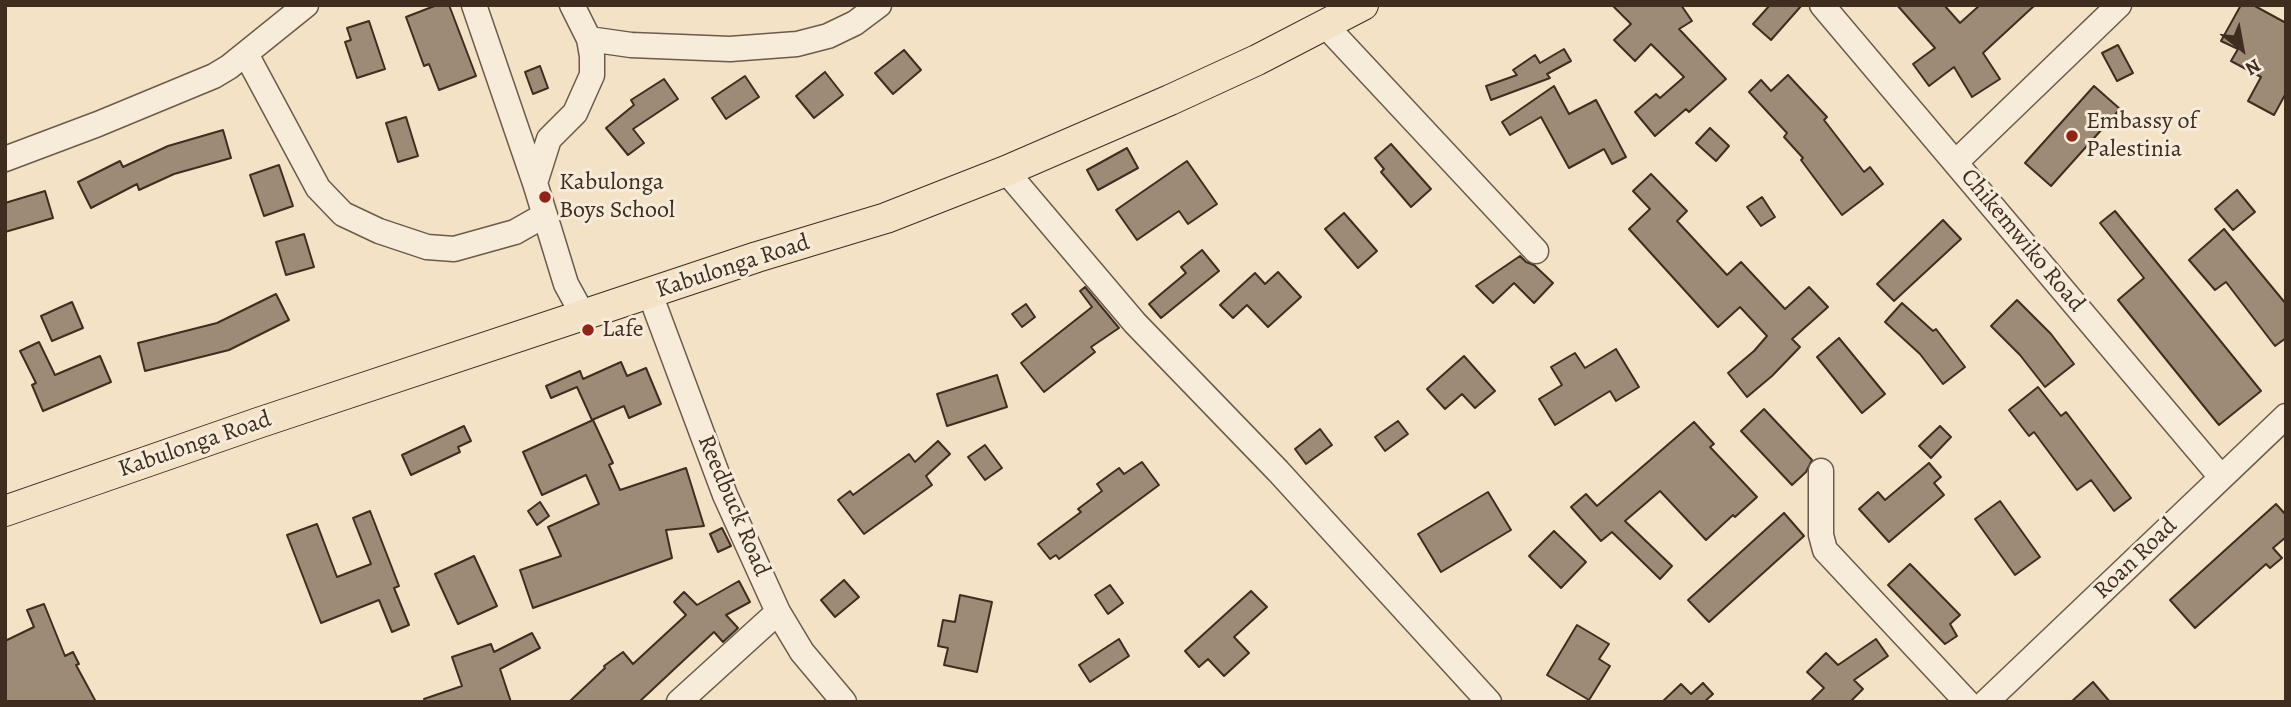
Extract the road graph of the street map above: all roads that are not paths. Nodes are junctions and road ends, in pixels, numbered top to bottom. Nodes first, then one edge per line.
1 (306, 5) edge
2 (474, 5) edge
3 (572, 5) edge
4 (879, 5) edge
5 (1363, 5) edge
6 (1822, 5) edge
7 (2119, 5) edge
8 (1326, 26) junction
9 (589, 39) junction
10 (246, 54) junction
11 (5, 159) edge
12 (1956, 162) junction
13 (1006, 172) junction
14 (536, 183) junction
15 (545, 215) junction
16 (1536, 251) dead end
17 (650, 294) junction
18 (583, 315) junction
19 (2286, 416) edge
20 (1821, 471) dead end
21 (2221, 477) junction
22 (5, 511) edge
23 (778, 612) junction
24 (679, 702) edge
25 (844, 702) edge
26 (1489, 702) edge
27 (1967, 702) edge
28 (1986, 702) edge

1 - 10 street
2 - 14 street
3 - 9 street
4 - 9 street
5 - 8 main road, Kabulonga Road
6 - 12 street, Chikemwiko Road
7 - 12 street
8 - 13 main road, Kabulonga Road
8 - 16 street
9 - 14 street
10 - 11 street
10 - 15 street
12 - 21 street, Chikemwiko Road
13 - 17 main road, Kabulonga Road
13 - 26 street
14 - 15 street
15 - 18 street
17 - 18 main road, Kabulonga Road
17 - 23 street, Reedbuck Road
18 - 22 main road, Kabulonga Road
19 - 21 street, Roan Road
20 - 27 street
21 - 28 street, Roan Road
23 - 24 street
23 - 25 street, Reedbuck Road

